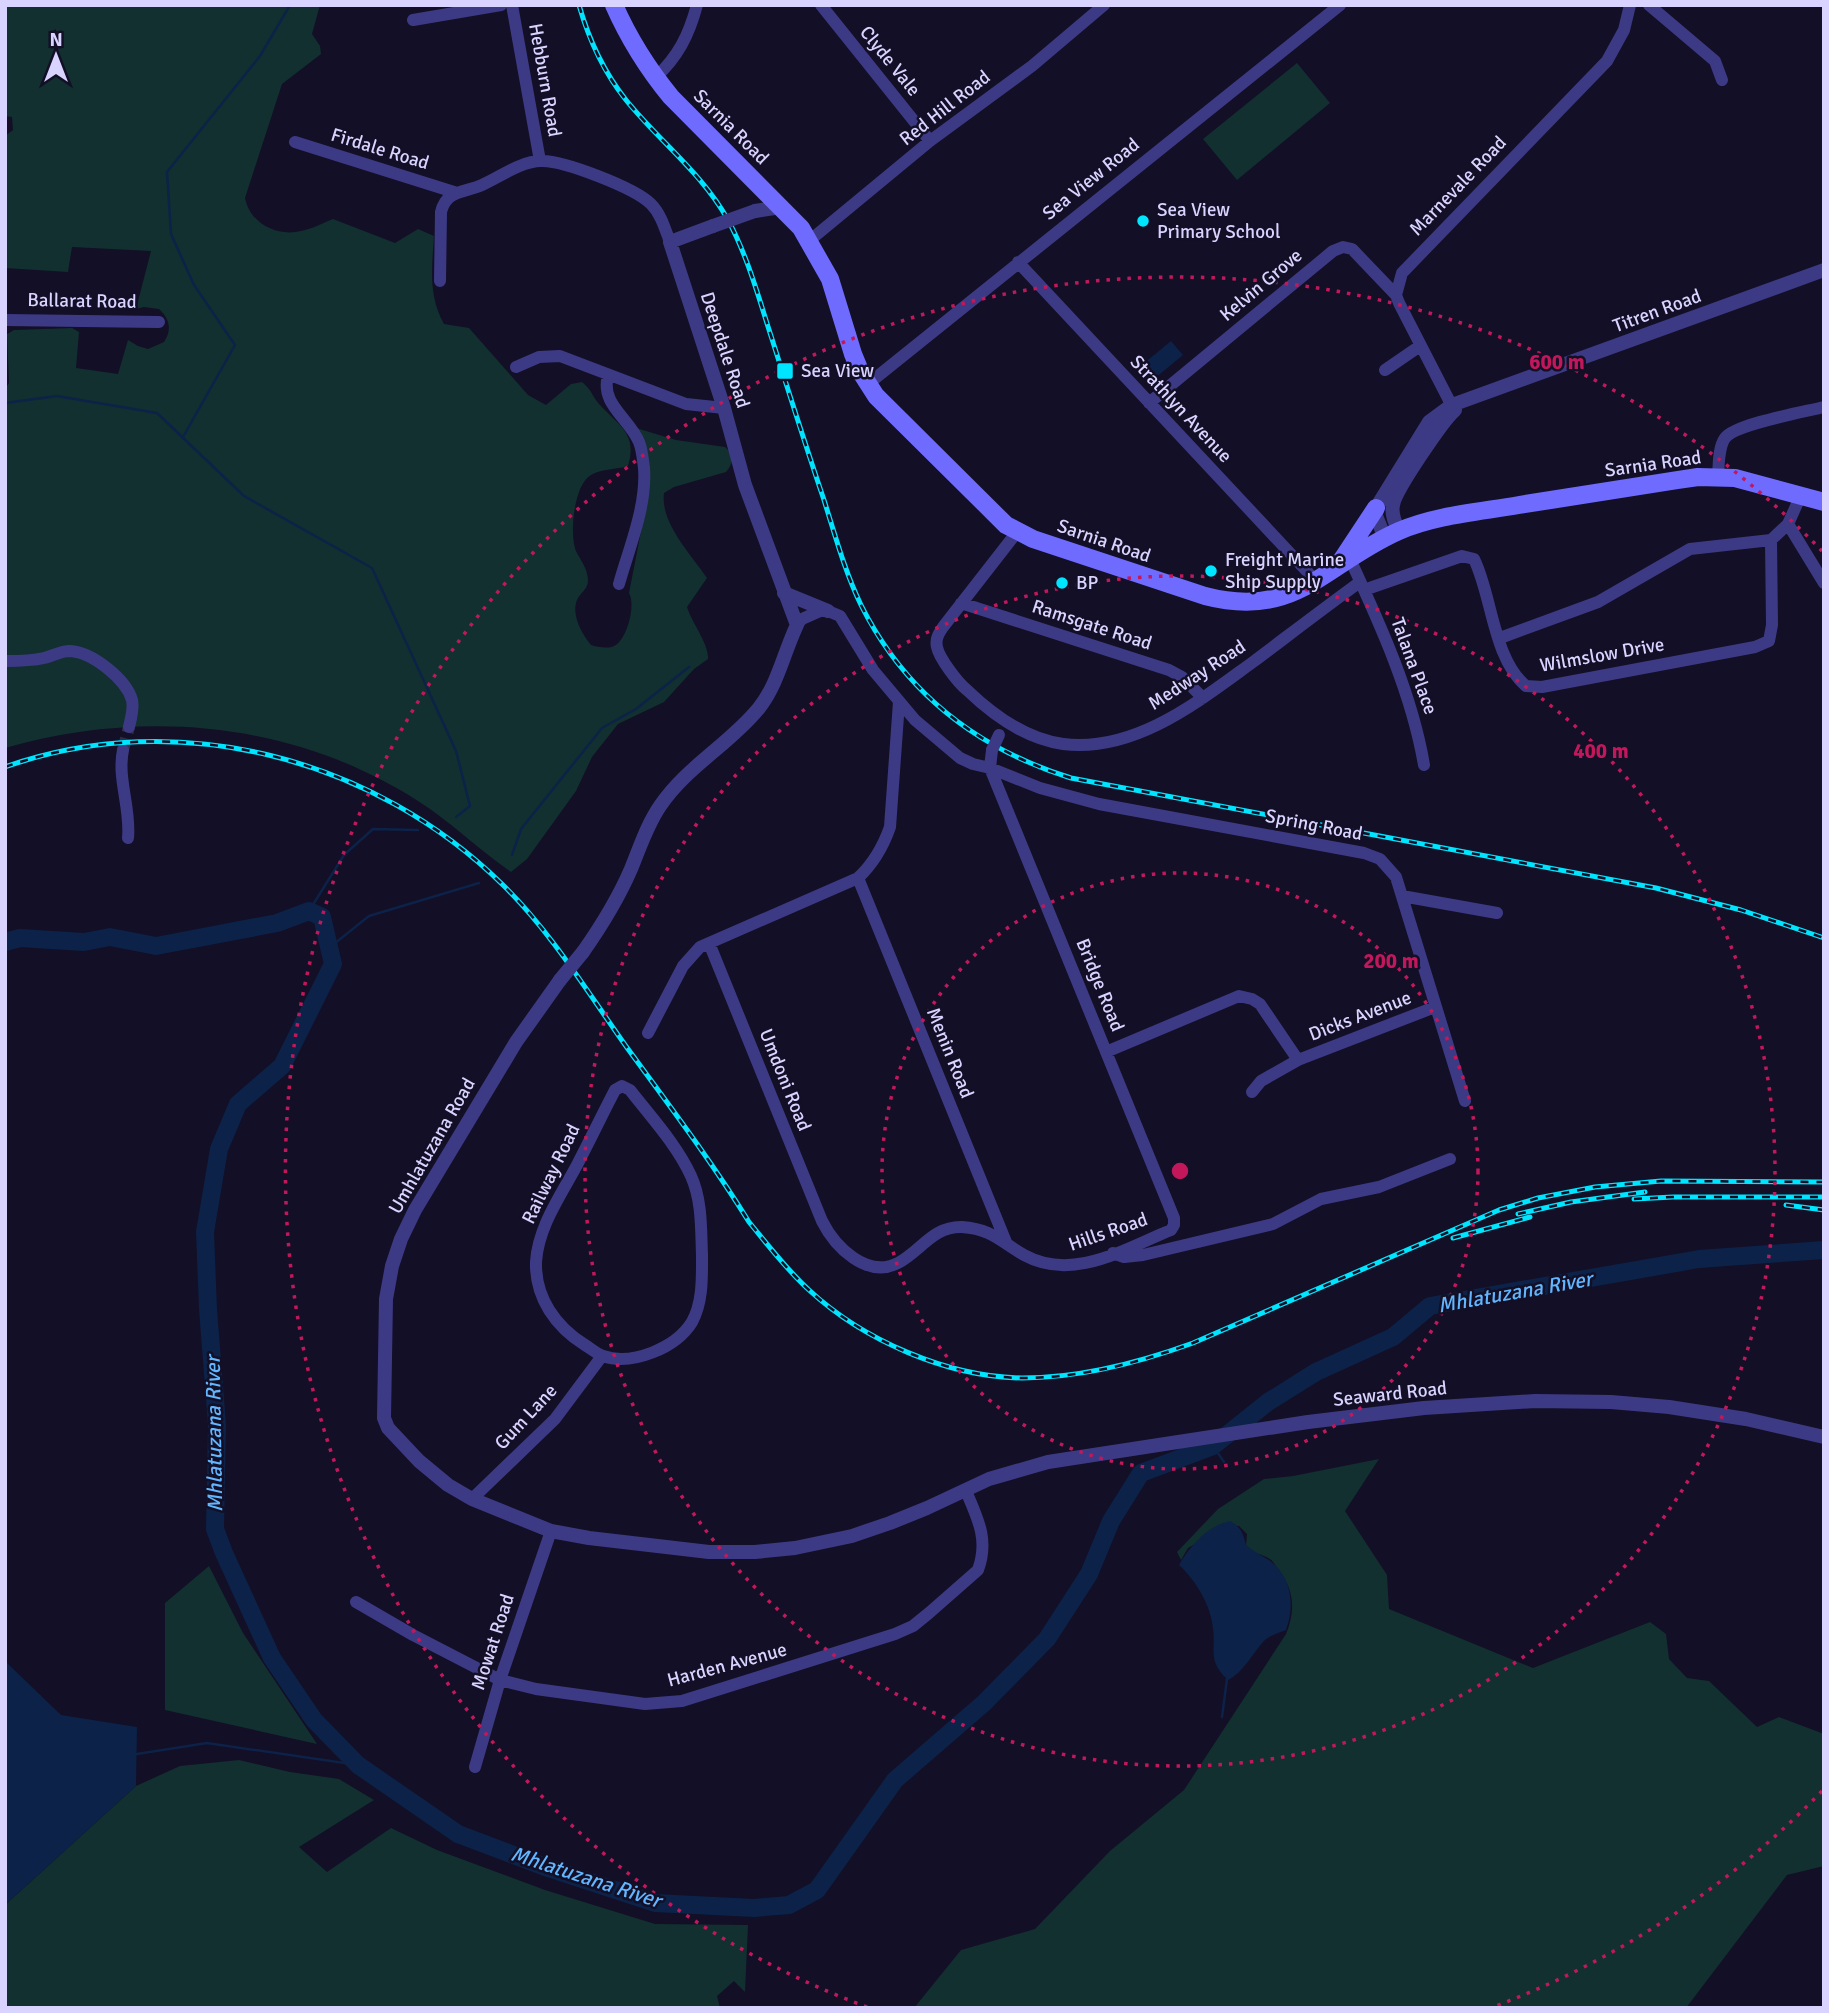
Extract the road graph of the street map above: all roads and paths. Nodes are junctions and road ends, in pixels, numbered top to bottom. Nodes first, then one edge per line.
1 (501, 5) edge
2 (512, 5) edge
3 (614, 5) edge
4 (696, 5) edge
5 (821, 5) edge
6 (1104, 5) edge
7 (1340, 5) edge
8 (1630, 5) edge
9 (1648, 5) edge
10 (413, 20) dead end
11 (655, 78) junction
12 (1722, 80) dead end
13 (930, 141) junction
14 (295, 142) dead end
15 (540, 161) junction
16 (454, 192) junction
17 (781, 206) junction
18 (809, 241) junction
19 (670, 242) junction
20 (1018, 262) junction
21 (1824, 270) edge
22 (440, 281) dead end
23 (1396, 295) junction
24 (5, 320) edge
25 (159, 321) dead end
26 (1420, 346) junction
27 (516, 367) dead end
28 (1385, 370) dead end
29 (608, 376) junction
30 (868, 384) junction
31 (1149, 403) junction
32 (1457, 406) junction
33 (1824, 407) edge
34 (724, 408) junction
35 (1718, 476) junction
36 (1801, 495) junction
37 (1824, 502) edge
38 (1376, 508) junction
39 (1788, 524) junction
40 (1017, 532) junction
41 (1392, 534) junction
42 (1771, 540) junction
43 (1344, 563) junction
44 (1316, 581) junction
45 (1824, 583) edge
46 (619, 584) dead end
47 (1362, 586) junction
48 (784, 593) junction
49 (961, 603) junction
50 (828, 611) junction
51 (797, 625) junction
52 (1500, 638) junction
53 (5, 660) edge
54 (1203, 698) junction
55 (899, 702) junction
56 (1005, 722) junction
57 (129, 727) tunnel mouth
58 (124, 750) tunnel mouth
59 (1424, 765) dead end
60 (990, 768) junction
61 (128, 838) dead end
62 (858, 878) junction
63 (1402, 896) junction
64 (1497, 913) dead end
65 (709, 943) junction
66 (1435, 1007) junction
67 (648, 1033) dead end
68 (1107, 1052) junction
69 (1298, 1060) junction
70 (1252, 1092) dead end
71 (1465, 1101) dead end
72 (1450, 1159) dead end
73 (1174, 1218) joint
74 (827, 1231) joint
75 (1006, 1242) junction
76 (1112, 1253) junction
77 (602, 1356) junction
78 (1824, 1437) edge
79 (966, 1491) junction
80 (472, 1499) junction
81 (551, 1531) junction
82 (356, 1602) dead end
83 (500, 1680) junction
84 (475, 1767) dead end

1 - 10 street
2 - 15 street, Hebburn Road
3 - 11 main road, Sarnia Road
4 - 11 street
5 - 13 street, Clyde Vale
6 - 13 street, Red Hill Road
7 - 20 street, Sea View Road
8 - 23 street, Marnevale Road
9 - 12 street
11 - 17 main road, Sarnia Road
13 - 18 street, Red Hill Road
14 - 16 street, Firdale Road
15 - 16 street
15 - 19 street, Deepdale Road
16 - 22 street
17 - 18 main road, Sarnia Road
17 - 19 street, bridge
18 - 30 main road, Sarnia Road
19 - 34 street, Deepdale Road
20 - 30 street, Sea View Road
20 - 31 street, Strathlyn Avenue
21 - 32 street, Titren Road
23 - 26 street
23 - 31 street, Kelvin Grove
24 - 25 street, Ballarat Road
26 - 28 street
26 - 32 street
27 - 29 street
29 - 34 street
29 - 46 street
30 - 40 main road, Sarnia Road
31 - 44 street, Strathlyn Avenue
32 - 38 street, Titren Road
32 - 41 street
33 - 35 street
34 - 48 street, Deepdale Road
35 - 36 main road, Sarnia Road
35 - 41 main road, Sarnia Road
36 - 37 main road, Sarnia Road
36 - 39 street
38 - 41 street
38 - 43 main road
39 - 42 street
39 - 45 street
40 - 44 main road, Sarnia Road
40 - 49 street, Medway Road
41 - 43 main road, Sarnia Road
42 - 52 street
42 - 52 street, Wilmslow Drive
43 - 44 main road, Sarnia Road
43 - 47 street
47 - 52 street, Wilmslow Drive
47 - 54 street, Medway Road
47 - 59 street, Talana Place
48 - 50 street
48 - 51 street, Deepdale Road
49 - 54 street, Ramsgate Road
49 - 56 street, Medway Road
50 - 51 street
50 - 55 street
51 - 80 street, Umhlatuzana Road, bridge
53 - 57 street
54 - 56 street, Medway Road
55 - 60 street
55 - 62 street
56 - 60 street, bridge
58 - 61 street
60 - 63 street, Spring Road
60 - 68 street, Bridge Road
62 - 65 street
62 - 75 street, Menin Road
63 - 64 street
63 - 66 street, Spring Road
65 - 67 street
65 - 74 street, Umdoni Road
66 - 69 street, Dicks Avenue
66 - 71 street, Spring Road
68 - 69 street, Dicks Avenue
68 - 73 street, Bridge Road
69 - 70 street, Dicks Avenue
72 - 76 street
73 - 76 street, Hills Road
74 - 75 street, Hills Road
75 - 76 street, Hills Road
77 - 77 street, Railway Road
77 - 80 street, Gum Lane
78 - 79 street, Seaward Road
79 - 81 street, Umhlatuzana Road
79 - 83 street, Harden Avenue
80 - 81 street, Umhlatuzana Road
81 - 83 street, Mowat Road
82 - 83 street, Harden Avenue
83 - 84 street, Mowat Road

